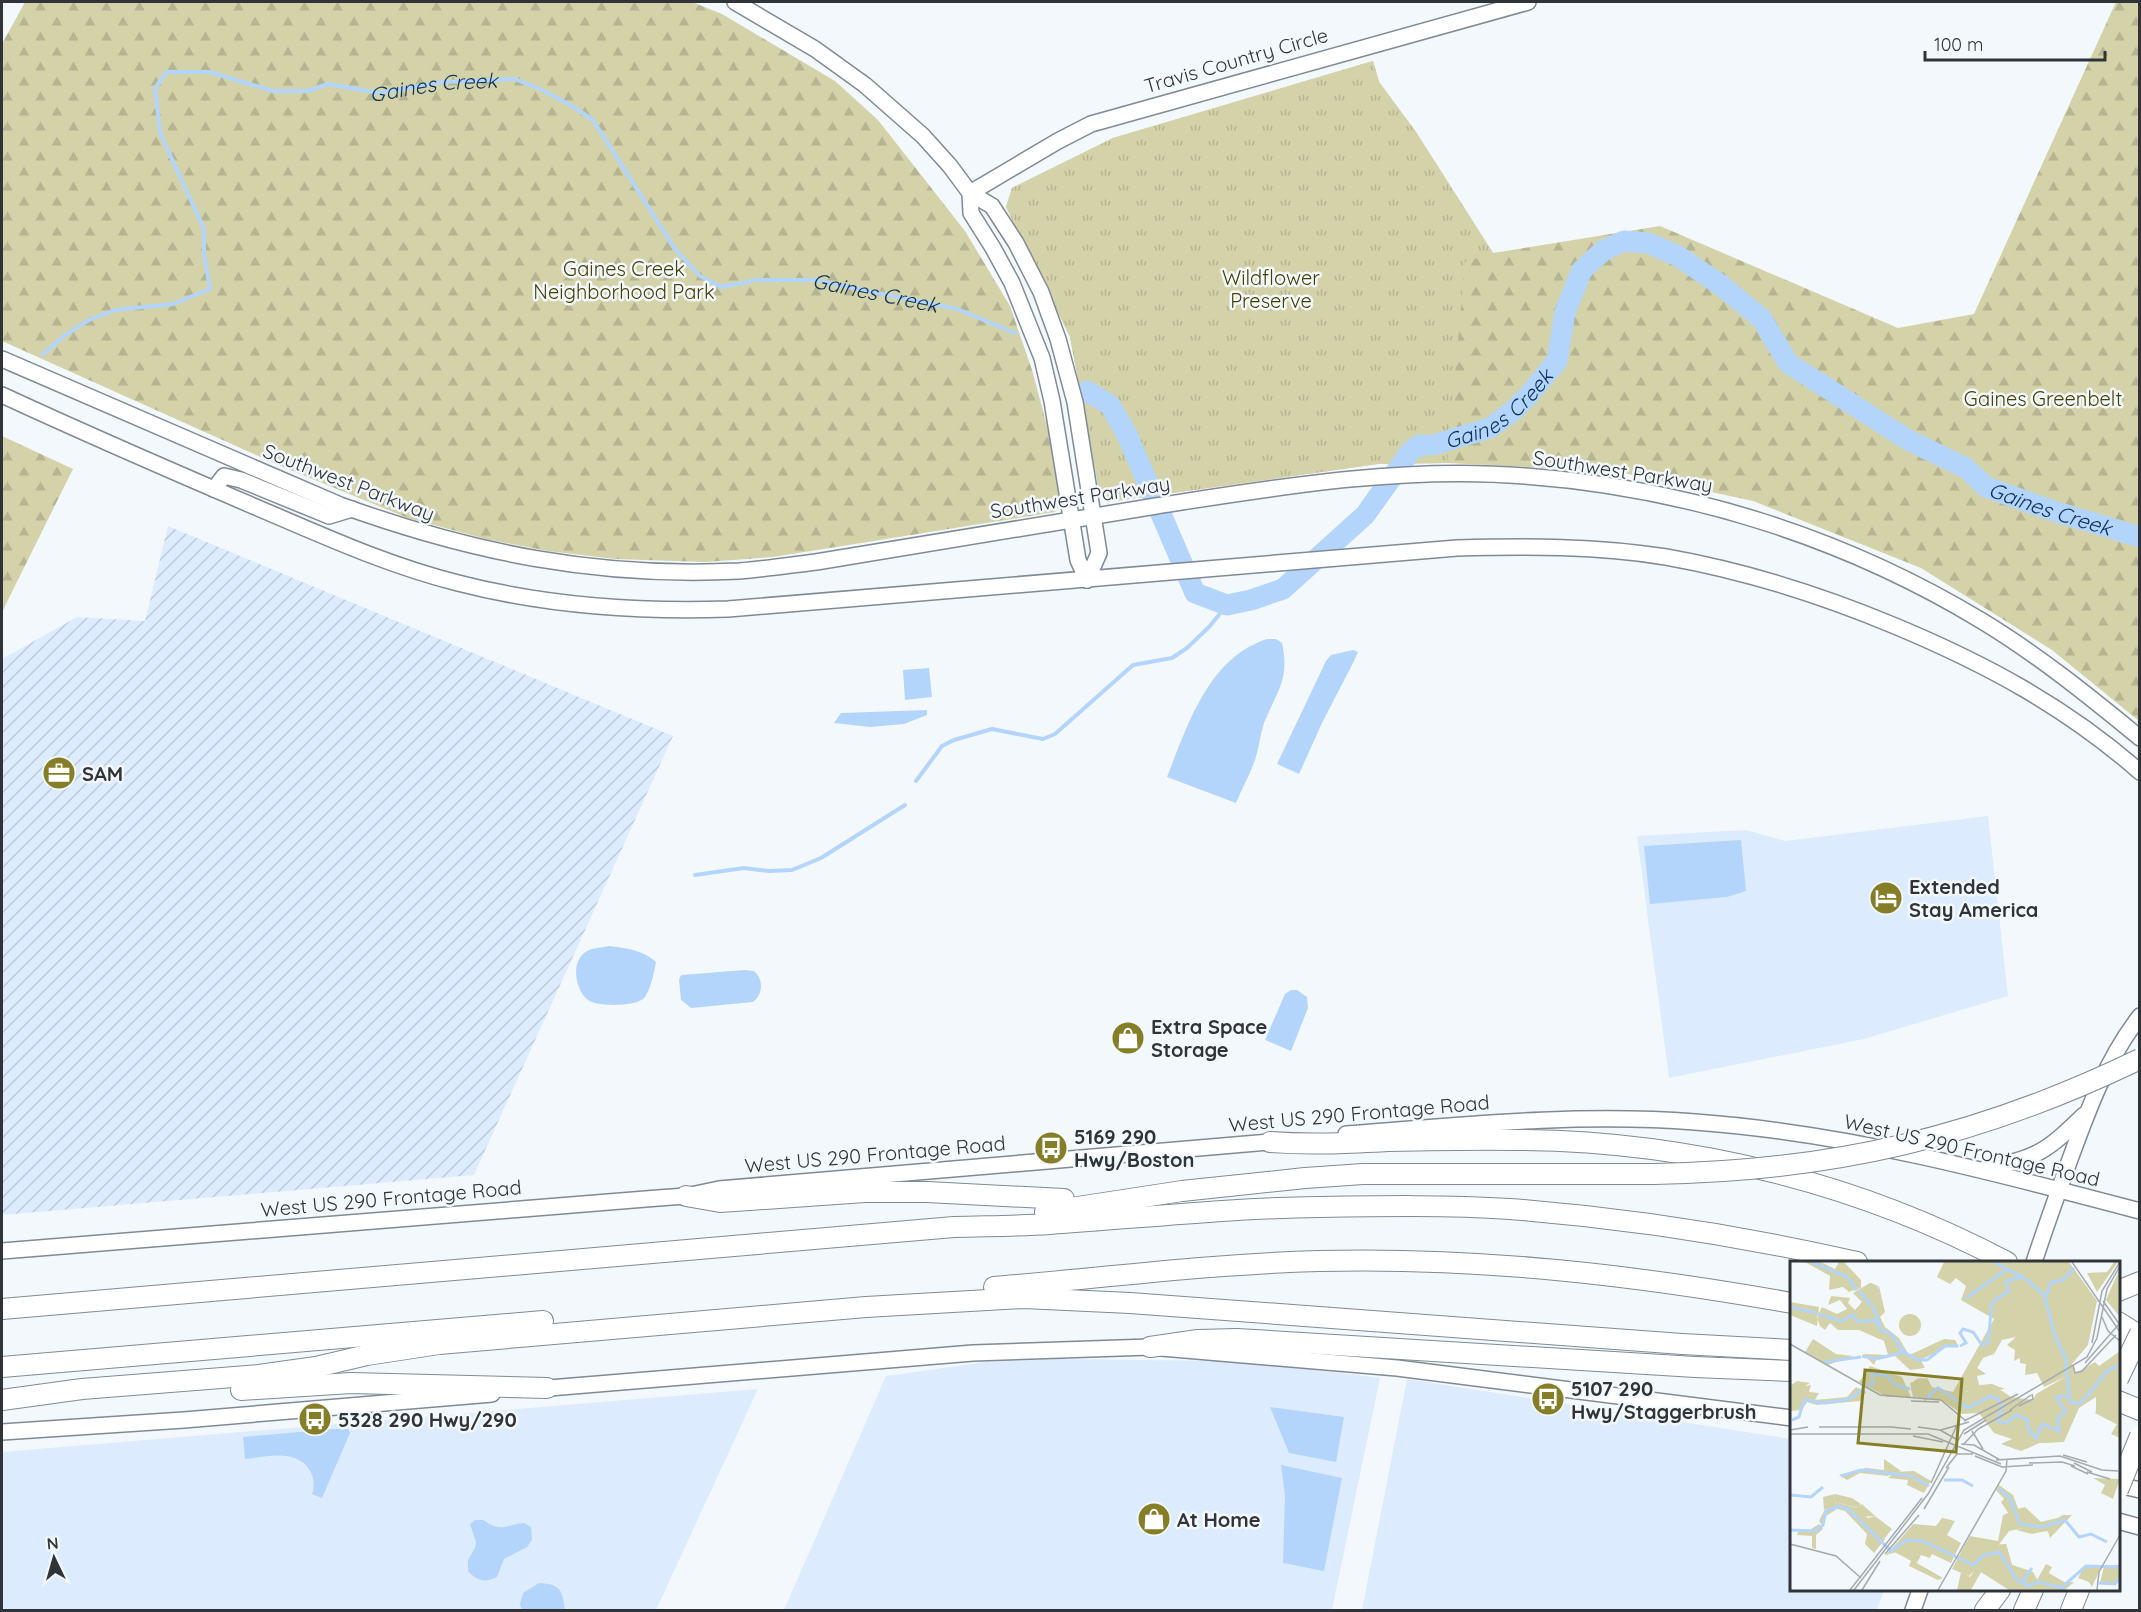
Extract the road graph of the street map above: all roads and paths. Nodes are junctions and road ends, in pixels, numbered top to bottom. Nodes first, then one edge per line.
1 (735, 2) edge
2 (1528, 2) edge
3 (970, 193) junction
4 (2, 359) edge
5 (2, 395) edge
6 (214, 489) junction
7 (352, 509) junction
8 (1093, 516) junction
9 (1071, 519) junction
10 (1087, 580) junction
11 (2139, 738) edge
12 (2139, 772) edge
13 (2139, 1016) edge
14 (2139, 1059) edge
15 (2086, 1113) junction
16 (1270, 1143) junction
17 (1980, 1168) junction
18 (2059, 1190) junction
19 (686, 1196) junction
20 (1127, 1199) junction
21 (2139, 1211) edge
22 (954, 1227) junction
23 (2, 1251) edge
24 (1848, 1261) edge
25 (2003, 1261) edge
26 (2035, 1261) edge
27 (2139, 1282) edge
28 (996, 1287) junction
29 (2120, 1290) edge
30 (1024, 1298) junction
31 (1790, 1303) edge
32 (2, 1309) edge
33 (2120, 1323) edge
34 (2139, 1335) edge
35 (2120, 1343) edge
36 (1150, 1347) junction
37 (2139, 1348) edge
38 (1790, 1350) edge
39 (2, 1367) edge
40 (1790, 1371) edge
41 (2120, 1375) edge
42 (547, 1388) junction
43 (2, 1400) edge
44 (2120, 1402) edge
45 (2, 1406) edge
46 (2139, 1410) edge
47 (2120, 1413) edge
48 (2139, 1417) edge
49 (1790, 1418) edge
50 (2, 1432) edge
51 (2139, 1436) edge
52 (2139, 1469) edge
53 (2120, 1482) edge
54 (2120, 1484) edge
55 (2120, 1485) edge
56 (2139, 1490) edge
57 (2120, 1522) edge
58 (2139, 1527) edge
59 (1920, 1591) edge
60 (1999, 1591) edge
61 (2032, 1591) edge
62 (2079, 1591) edge
63 (1913, 1611) edge
64 (1985, 1611) edge
65 (2024, 1611) edge
66 (2071, 1611) edge

1 - 3 main road
2 - 3 main road, Travis Country Circle
3 - 8 main road
3 - 9 main road
4 - 7 main road, Southwest Parkway
5 - 6 main road
6 - 7 main road
6 - 10 main road
7 - 9 main road, Southwest Parkway
8 - 9 main road, Southwest Parkway
8 - 10 main road
8 - 11 main road, Southwest Parkway
9 - 10 main road
10 - 12 main road
13 - 15 main road
14 - 20 highway, bridge
15 - 17 main road
15 - 18 main road
16 - 17 main road, West US 290 Frontage Road
16 - 19 main road, West US 290 Frontage Road
16 - 25 highway
17 - 18 main road, West US 290 Frontage Road
18 - 21 main road, West US 290 Frontage Road
18 - 26 main road
19 - 20 highway
19 - 23 main road, West US 290 Frontage Road
20 - 22 highway
22 - 24 highway
22 - 32 highway
27 - 29 highway
28 - 30 highway
28 - 31 highway
28 - 39 highway
30 - 38 highway
30 - 43 highway
33 - 34 highway
34 - 41 highway, bridge
35 - 37 highway
36 - 40 highway
36 - 42 main road
36 - 49 main road
42 - 45 highway
42 - 50 main road
44 - 46 highway
47 - 48 highway
51 - 55 highway, bridge
52 - 53 highway, bridge
54 - 56 main road
57 - 58 main road
59 - 63 main road
60 - 64 highway
61 - 65 highway
62 - 66 highway

